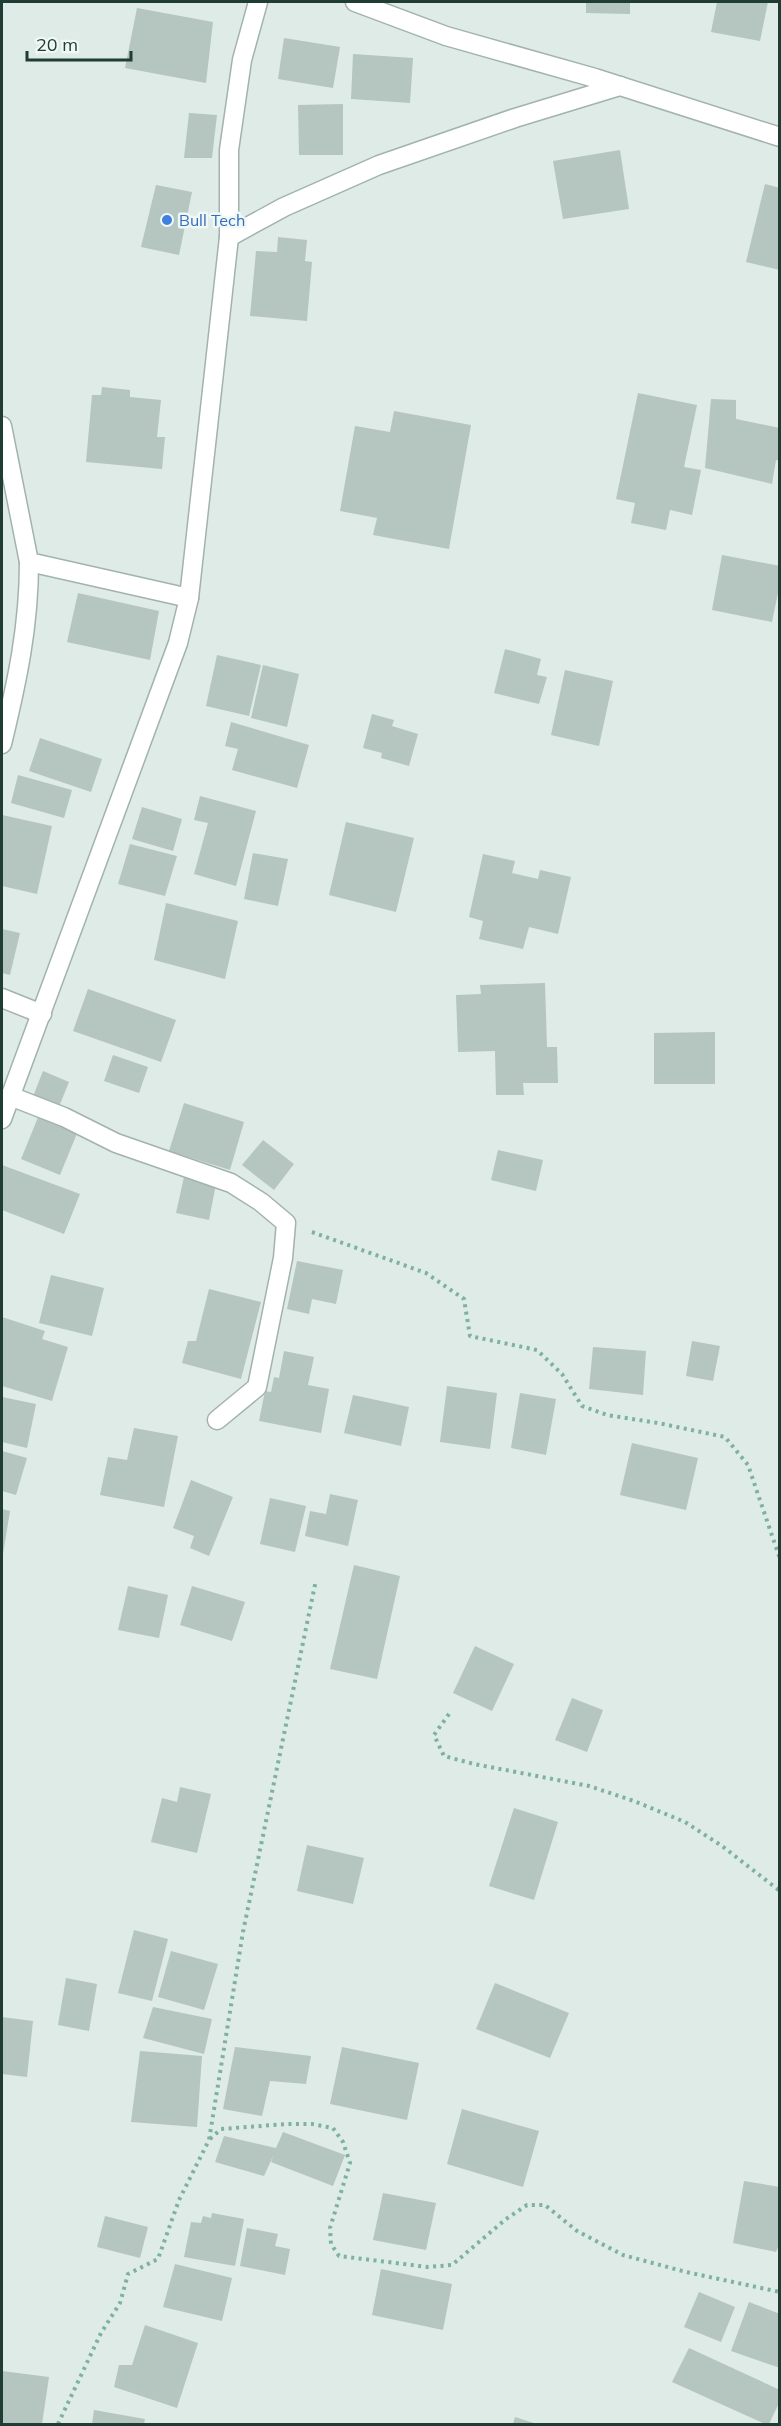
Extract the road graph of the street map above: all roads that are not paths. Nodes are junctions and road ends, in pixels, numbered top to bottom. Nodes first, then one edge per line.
1 (258, 2) edge
2 (355, 2) edge
3 (620, 86) junction
4 (780, 137) edge
5 (229, 237) junction
6 (2, 426) edge
7 (29, 562) junction
8 (189, 598) junction
9 (2, 744) edge
10 (2, 998) edge
11 (42, 1014) junction
12 (10, 1096) junction
13 (2, 1119) edge
14 (217, 1420) dead end

1 - 5 street
2 - 3 street
3 - 4 street
3 - 5 street
5 - 8 street
6 - 7 street
7 - 8 street
7 - 9 street
8 - 11 street
10 - 11 street
11 - 12 street
12 - 13 street
12 - 14 street

